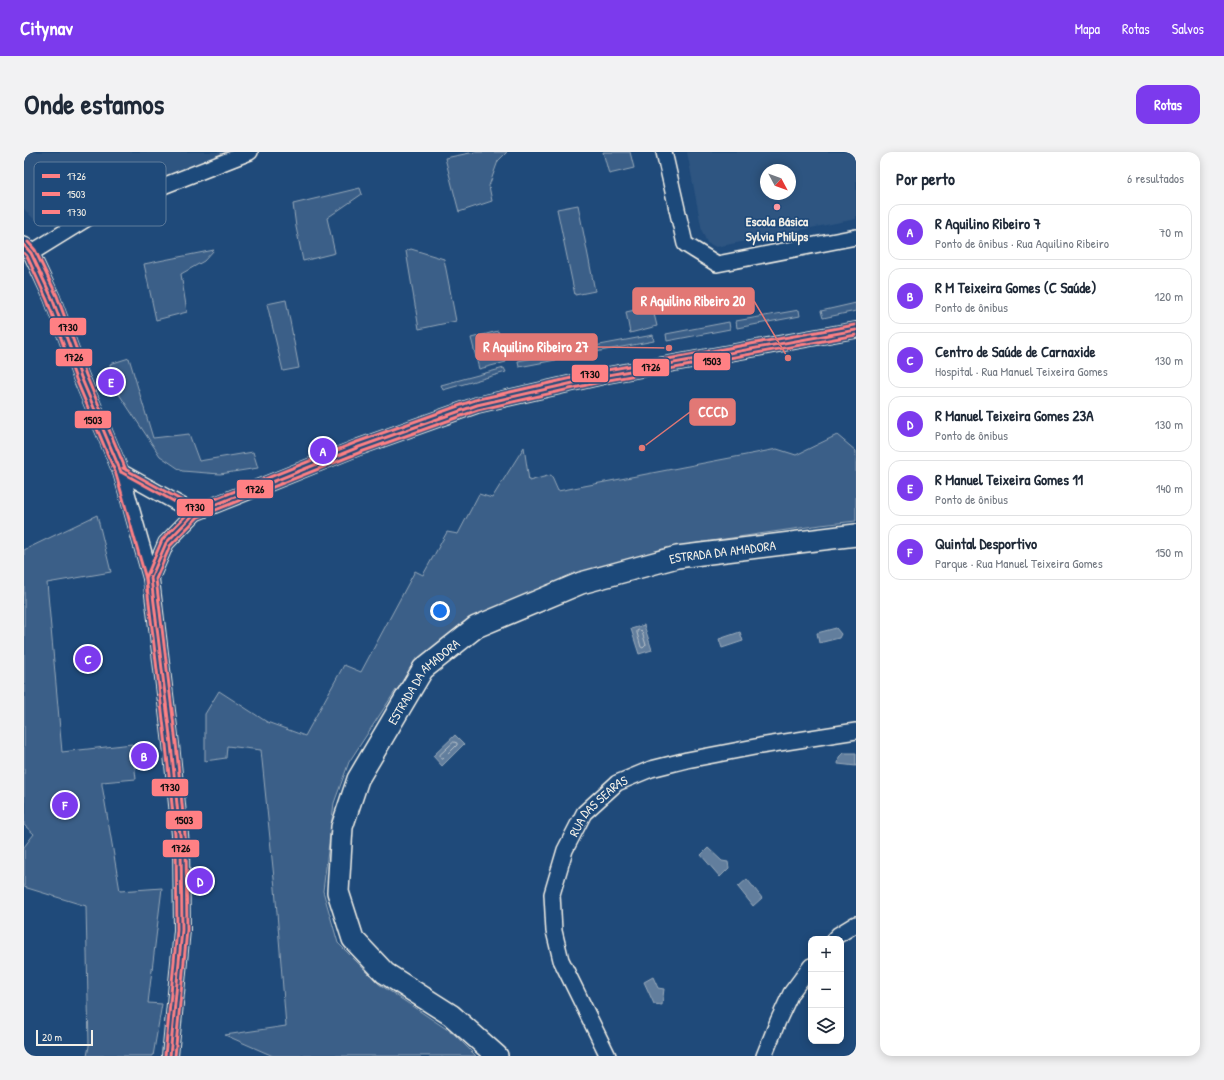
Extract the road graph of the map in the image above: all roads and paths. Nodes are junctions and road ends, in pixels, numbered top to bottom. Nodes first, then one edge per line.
1 (250, 152) edge
2 (664, 152) edge
3 (166, 185) edge
4 (71, 226) edge
5 (856, 237) edge
6 (28, 249) edge
7 (856, 330) edge
8 (122, 472) junction
9 (195, 513) junction
10 (856, 535) edge
11 (151, 578) junction
12 (856, 732) edge
13 (856, 924) edge
14 (837, 936) edge
15 (808, 970) edge
16 (170, 1056) edge
17 (497, 1056) edge
18 (608, 1056) edge
19 (764, 1056) edge

1 - 3 street
2 - 5 street
4 - 6 street
6 - 8 street
7 - 9 street
8 - 9 street
8 - 11 street
9 - 11 street
10 - 17 street, ESTRADA DA AMADORA
11 - 16 street
12 - 18 street, RUA DAS SEARAS
13 - 14 street
15 - 19 street

